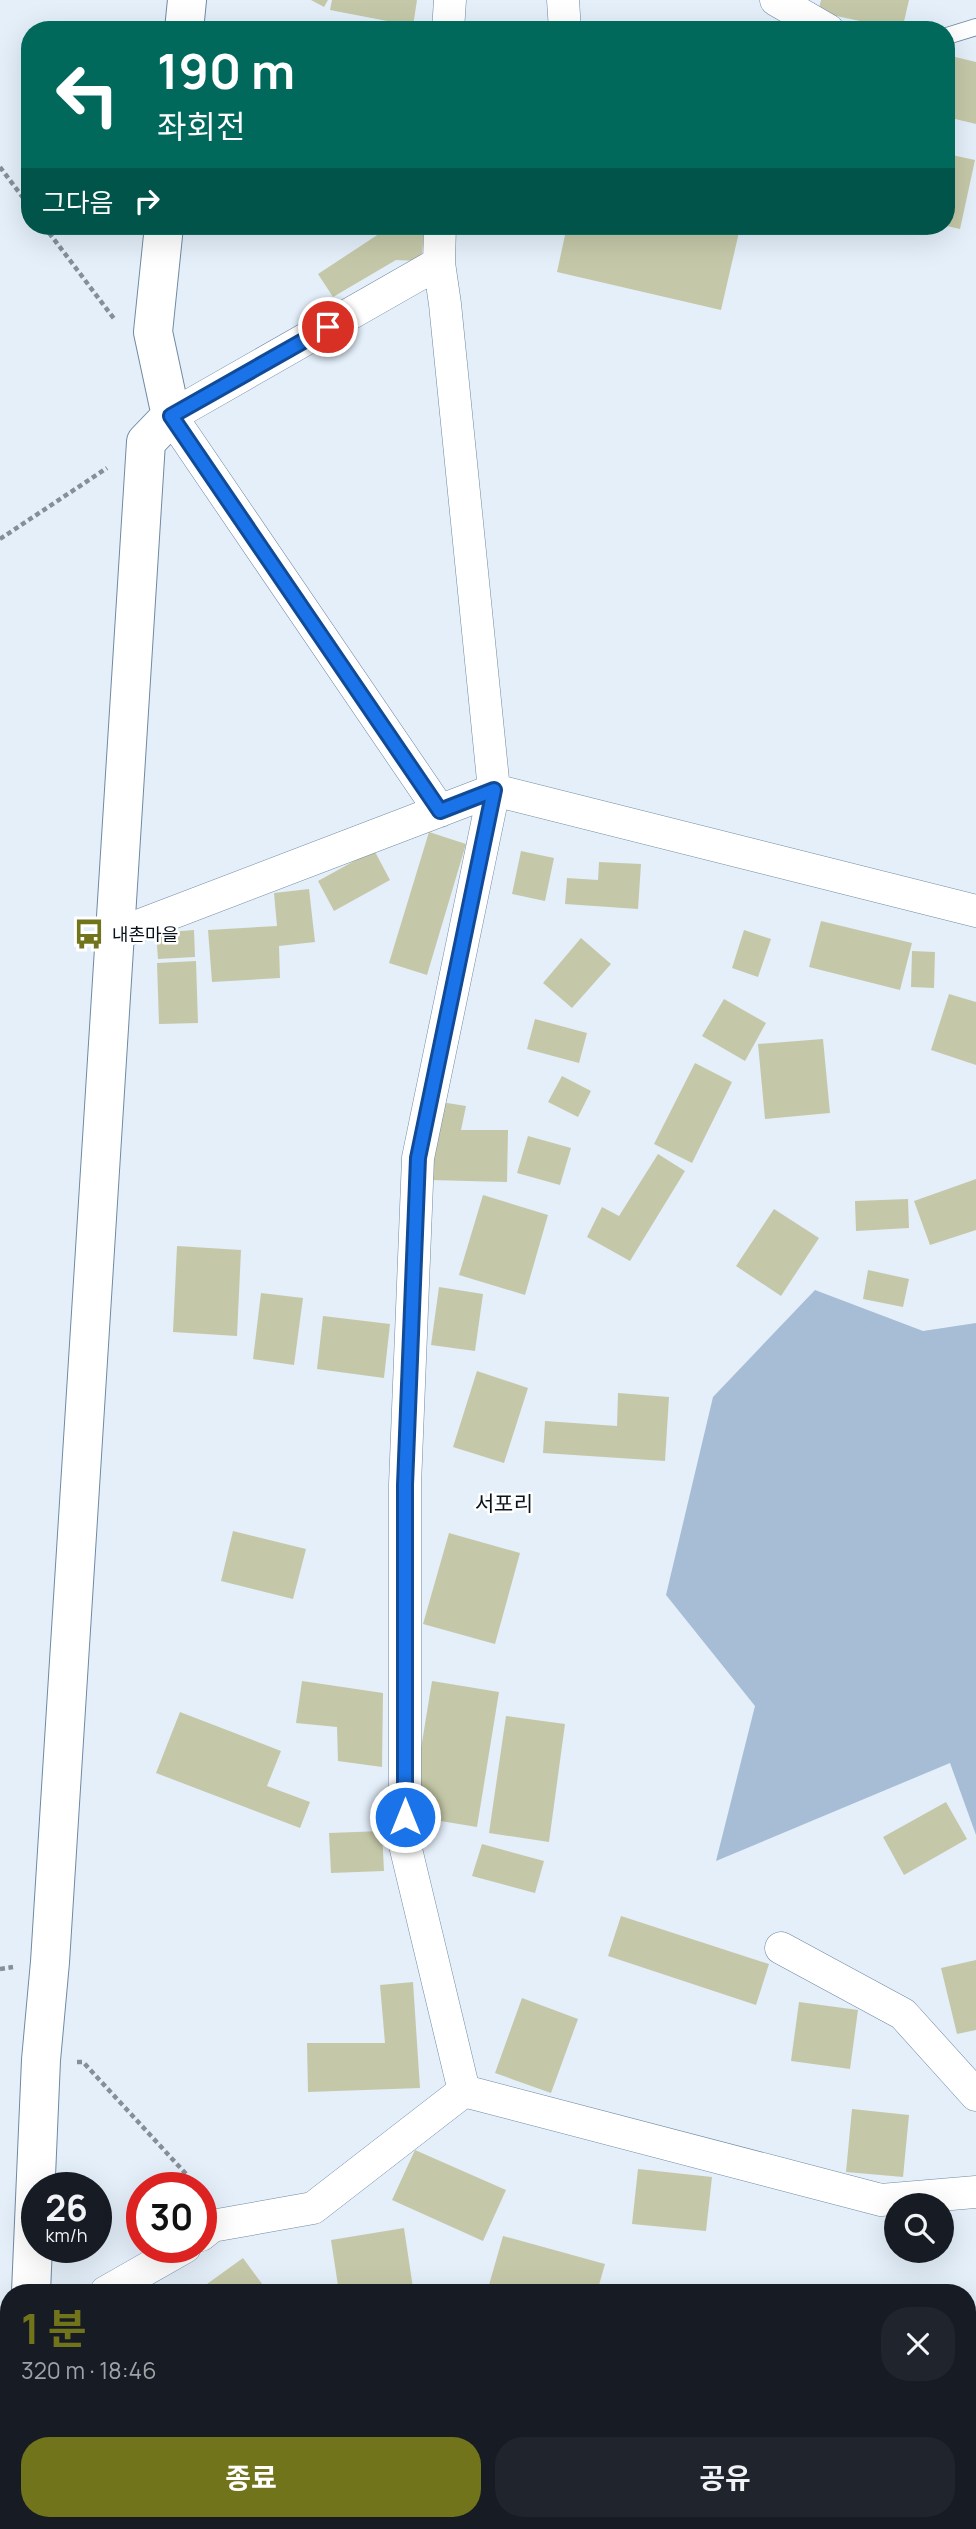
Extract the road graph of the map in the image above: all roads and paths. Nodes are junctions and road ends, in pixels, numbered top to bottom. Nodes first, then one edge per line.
1 (187, 0) edge
2 (450, 0) edge
3 (563, 0) edge
4 (776, 0) edge
5 (185, 21) edge
6 (449, 21) edge
7 (564, 21) edge
8 (812, 21) edge
9 (976, 27) edge
10 (955, 34) edge
11 (0, 167) edge
12 (21, 195) edge
13 (51, 235) edge
14 (163, 235) edge
15 (440, 235) edge
16 (439, 263) junction
17 (153, 332) junction
18 (159, 429) junction
19 (0, 539) edge
20 (494, 790) junction
21 (440, 811) junction
22 (976, 911) edge
23 (117, 934) junction
24 (781, 1948) dead end
25 (41, 2060) junction
26 (464, 2091) junction
27 (976, 2095) edge
28 (184, 2172) edge
29 (976, 2192) edge
30 (217, 2225) edge
31 (157, 2263) edge
32 (31, 2284) edge
33 (120, 2284) edge

1 - 5 street
2 - 6 street
3 - 7 street
4 - 8 street
9 - 10 lane
11 - 12 path
13 - 17 path
14 - 17 street
15 - 16 street
16 - 18 street
16 - 20 street
17 - 18 street
18 - 19 path
18 - 21 street
18 - 23 street
20 - 21 street
20 - 22 street
20 - 26 street
21 - 23 street
23 - 25 street
24 - 27 street
25 - 28 path
25 - 32 street
26 - 29 street
26 - 30 street
31 - 33 street

